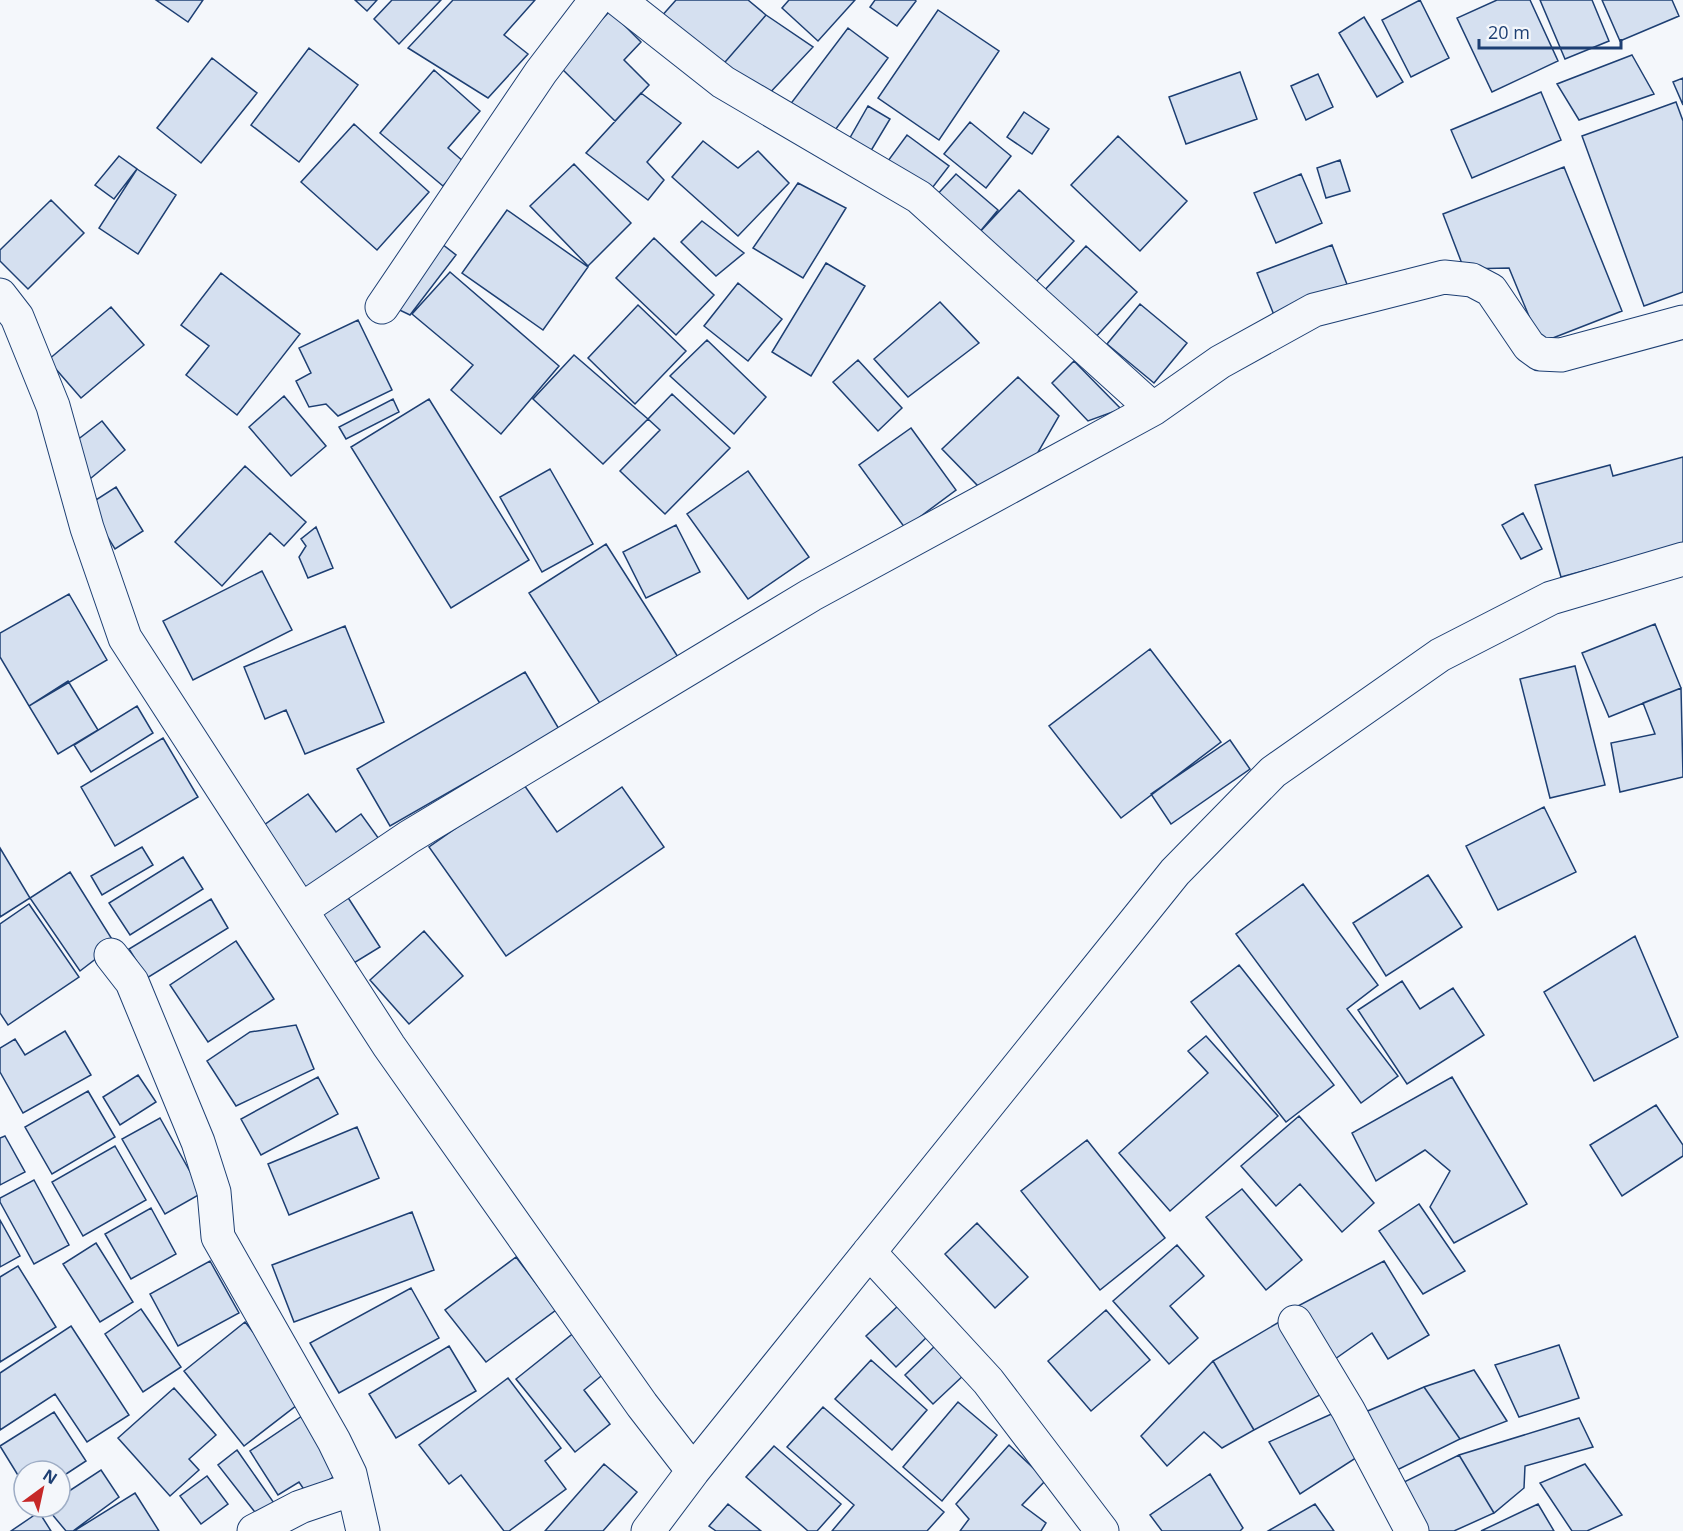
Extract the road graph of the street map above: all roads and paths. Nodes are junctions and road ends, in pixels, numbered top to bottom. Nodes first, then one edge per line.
1 (596, 0) edge
2 (619, 0) edge
3 (0, 295) edge
4 (382, 307) dead end
5 (1683, 322) edge
6 (1154, 409) junction
7 (1683, 560) edge
8 (301, 910) junction
9 (111, 955) dead end
10 (869, 1252) junction
11 (1295, 1322) dead end
12 (693, 1471) junction
13 (353, 1489) junction
14 (254, 1531) edge
15 (363, 1531) edge
16 (648, 1531) edge
17 (1102, 1531) edge
18 (1412, 1531) edge

1 - 4 street
2 - 6 street
3 - 8 street
5 - 6 street
6 - 8 street
7 - 10 street
8 - 12 street
9 - 13 street
10 - 12 street
10 - 17 street
11 - 18 street
12 - 16 street
13 - 14 street
13 - 15 street

